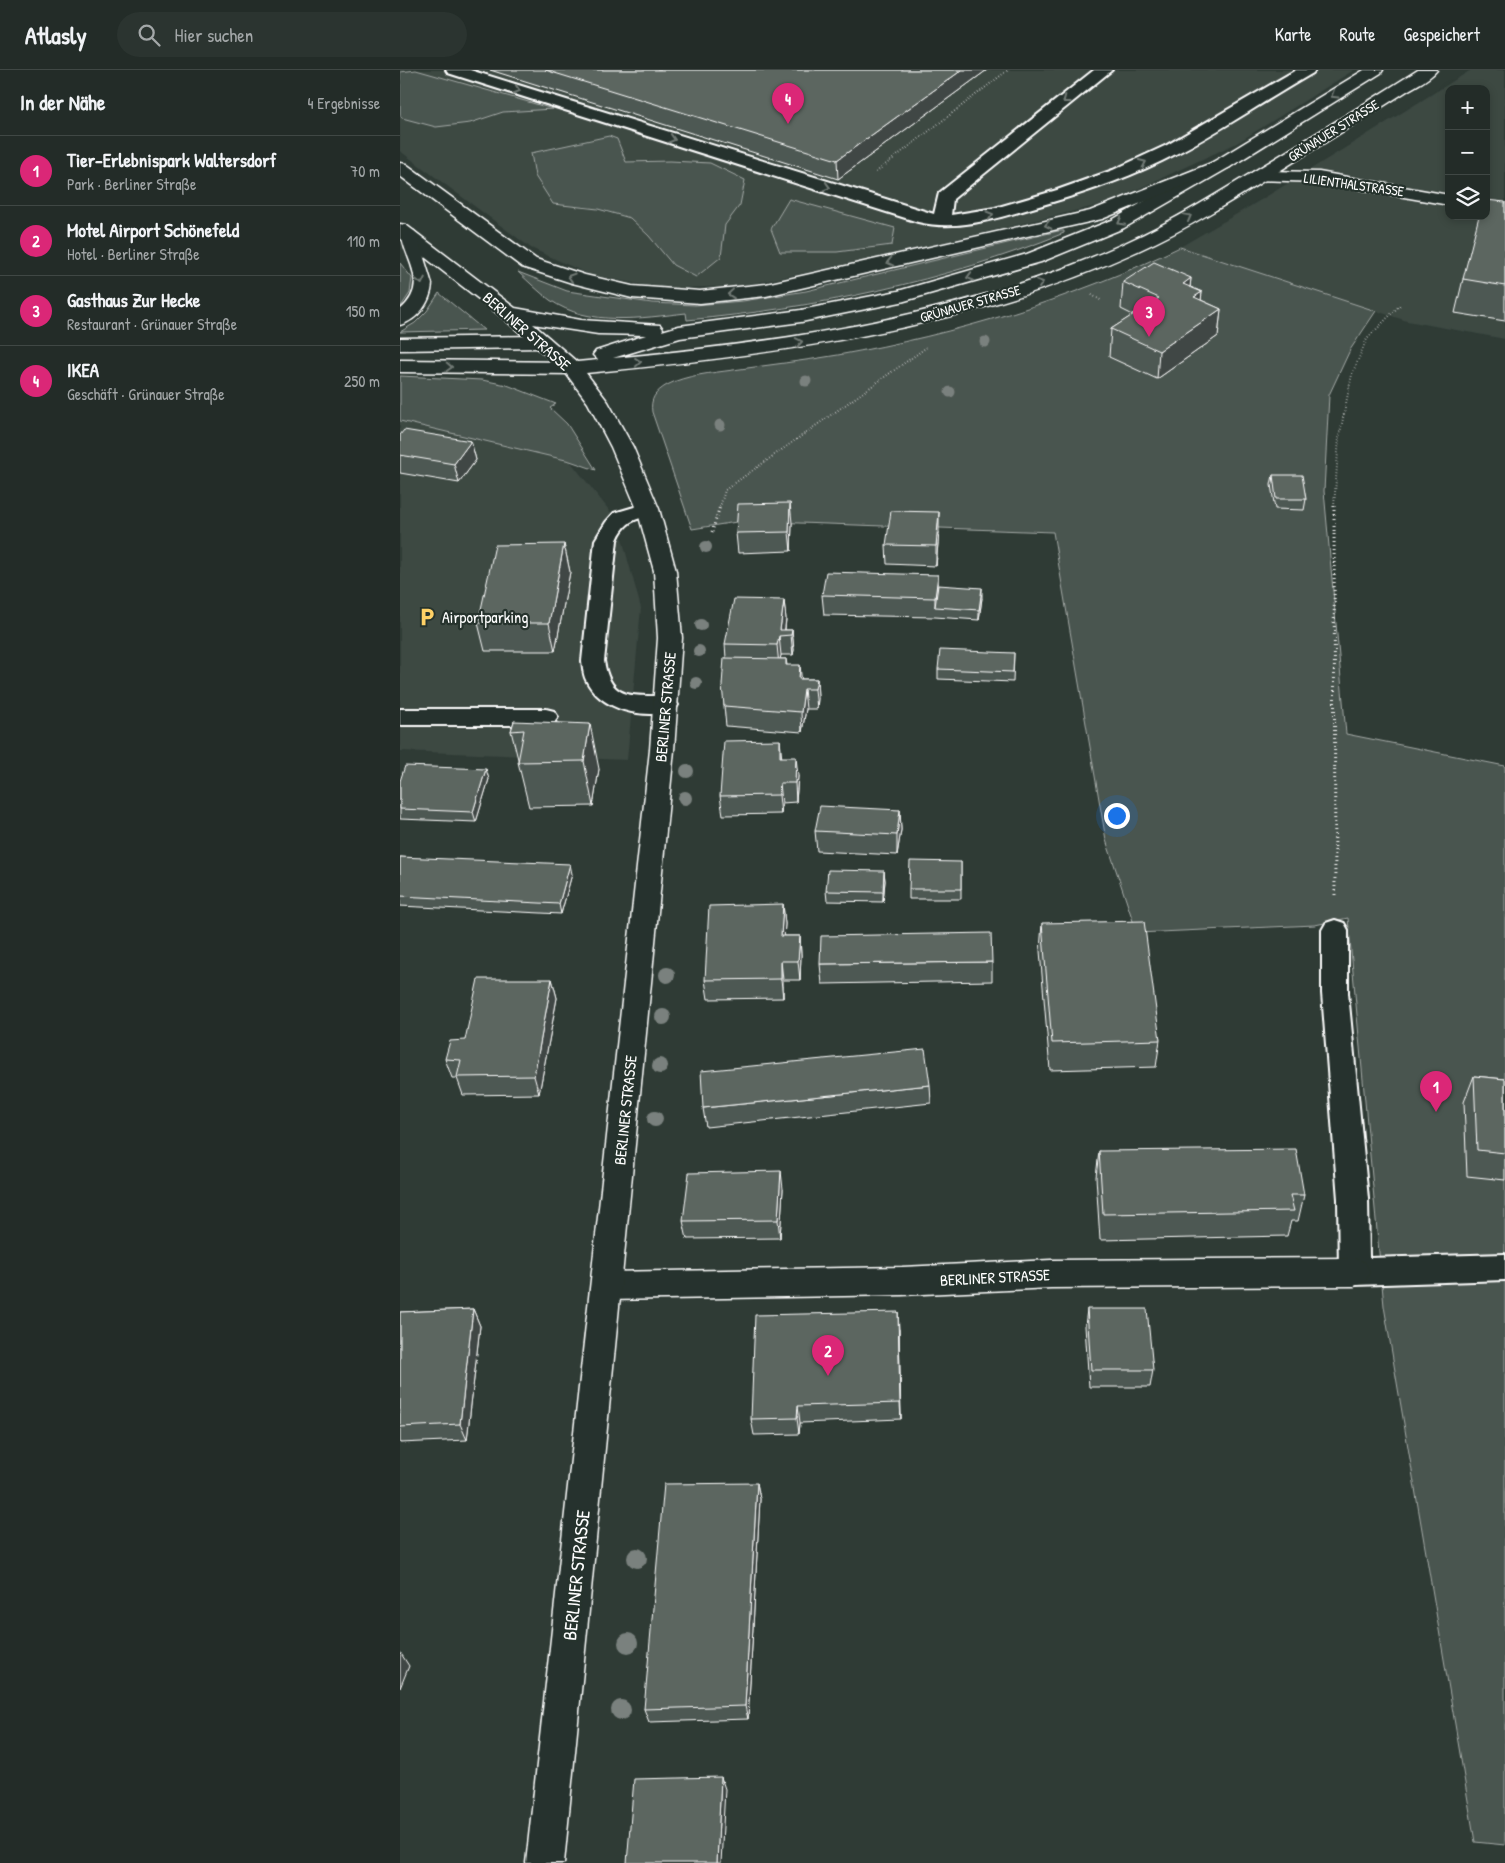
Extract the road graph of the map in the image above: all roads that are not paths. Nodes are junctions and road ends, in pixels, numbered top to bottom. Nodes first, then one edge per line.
1 (454, 70) edge
2 (1104, 70) edge
3 (1307, 70) edge
4 (1375, 70) edge
5 (1429, 70) edge
6 (1224, 162) junction
7 (400, 168) edge
8 (1259, 176) junction
9 (1445, 199) edge
10 (941, 221) junction
11 (404, 232) edge
12 (509, 313) junction
13 (400, 319) edge
14 (679, 332) junction
15 (542, 342) junction
16 (400, 344) edge
17 (400, 366) edge
18 (572, 368) junction
19 (648, 509) junction
20 (666, 705) junction
21 (400, 717) edge
22 (546, 717) dead end
23 (1335, 930) road end
24 (1505, 1267) edge
25 (1354, 1272) junction
26 (607, 1286) junction
27 (545, 1863) edge

1 -> 10 lane
2 -> 10 lane
10 -> 3 lane
4 -> 6 main road, GRÜNAUER STRASSE
5 - 8 main road, GRÜNAUER STRASSE
6 -> 7 main road
6 -> 14 main road, GRÜNAUER STRASSE
8 - 9 main road, LILIENTHALSTRASSE
18 -> 8 main road, GRÜNAUER STRASSE
11 - 12 main road, BERLINER STRASSE
11 -> 13 main road
12 - 14 main road, GRÜNAUER STRASSE
12 - 15 main road, BERLINER STRASSE
14 - 18 main road, GRÜNAUER STRASSE
15 - 16 main road
15 - 18 main road, BERLINER STRASSE
17 -> 18 main road
18 - 19 main road, BERLINER STRASSE
19 - 20 main road, BERLINER STRASSE
19 - 20 lane
20 - 26 main road, BERLINER STRASSE
21 - 22 lane
23 - 25 lane
24 - 25 lane
25 - 26 main road, BERLINER STRASSE
26 - 27 main road, BERLINER STRASSE

